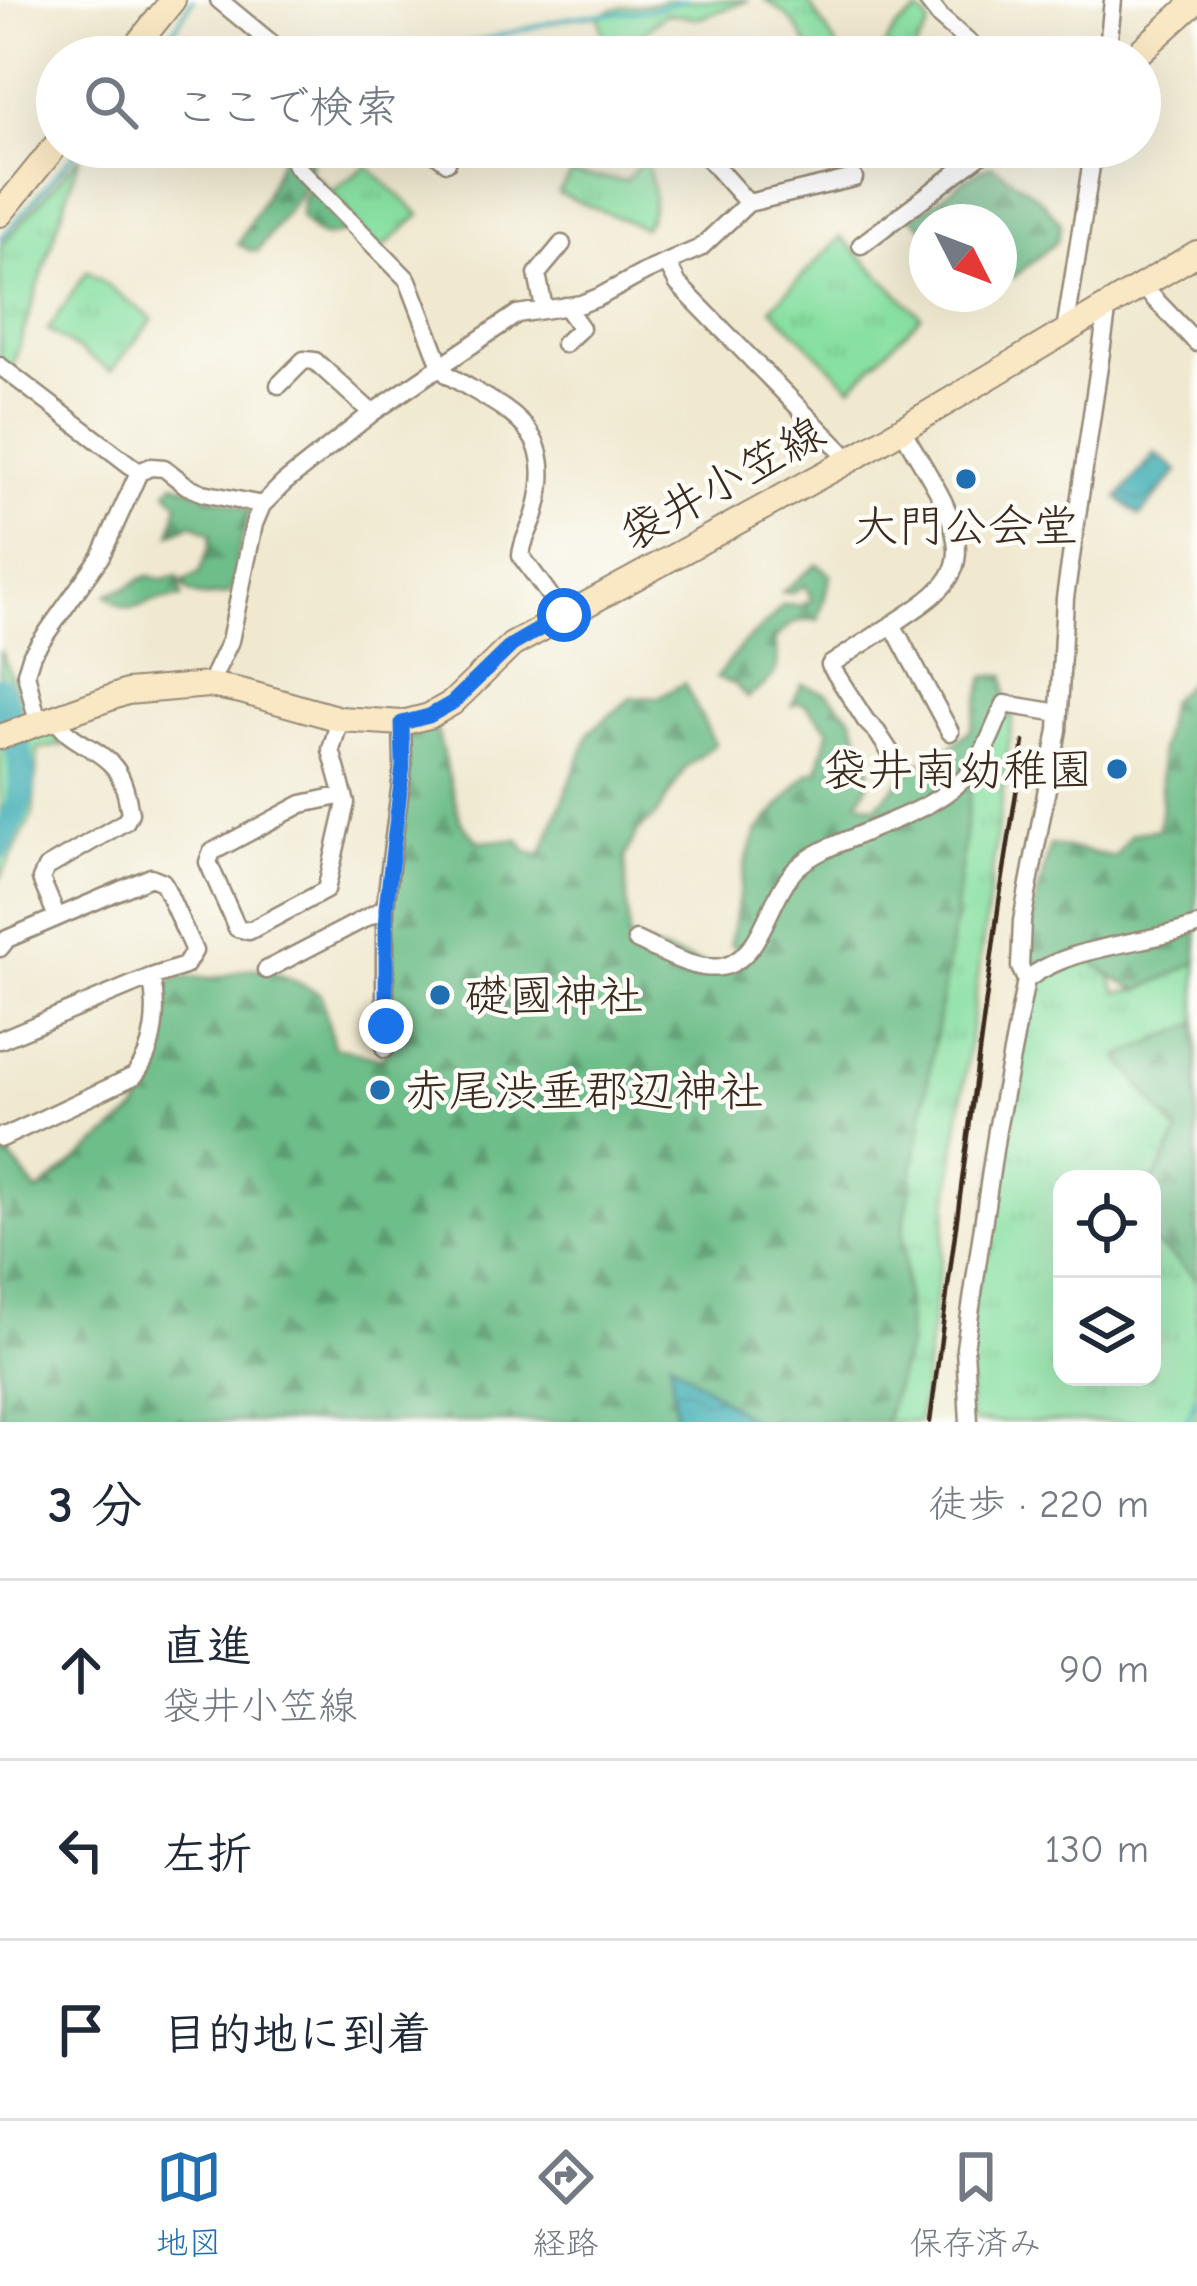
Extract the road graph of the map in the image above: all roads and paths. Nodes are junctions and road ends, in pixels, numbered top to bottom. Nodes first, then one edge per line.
1 (173, 0) edge
2 (219, 0) edge
3 (927, 0) edge
4 (1113, 0) edge
5 (1197, 0) edge
6 (144, 36) edge
7 (263, 36) edge
8 (961, 36) edge
9 (1109, 36) edge
10 (1157, 36) edge
11 (37, 168) edge
12 (298, 168) edge
13 (717, 168) edge
14 (963, 168) edge
15 (1091, 168) edge
16 (854, 178) dead end
17 (748, 203) junction
18 (0, 214) edge
19 (562, 244) dead end
20 (861, 244) dead end
21 (1197, 253) edge
22 (667, 262) junction
23 (1142, 286) junction
24 (1108, 305) junction
25 (565, 306) junction
26 (544, 308) junction
27 (1065, 332) junction
28 (564, 344) dead end
29 (1197, 344) edge
30 (0, 366) edge
31 (441, 366) junction
32 (279, 385) dead end
33 (372, 413) junction
34 (902, 429) junction
35 (850, 460) junction
36 (140, 472) junction
37 (262, 505) junction
38 (564, 615) junction
39 (892, 624) junction
40 (209, 685) junction
41 (1059, 713) junction
42 (340, 719) junction
43 (41, 722) junction
44 (402, 723) junction
45 (950, 731) dead end
46 (0, 736) edge
47 (892, 755) dead end
48 (344, 795) junction
49 (386, 908) junction
50 (57, 917) junction
51 (1197, 926) edge
52 (636, 940) dead end
53 (0, 948) edge
54 (266, 970) dead end
55 (151, 977) junction
56 (1026, 980) junction
57 (0, 1040) edge
58 (386, 1049) dead end
59 (0, 1136) edge
60 (969, 1422) edge

1 - 6 main road
2 - 7 street
3 - 8 street
4 - 9 street
5 - 10 main road
11 - 18 main road
12 - 31 street
13 - 17 street
14 - 20 street
15 - 27 street
16 - 17 street
17 - 22 street
19 - 26 street
21 - 23 main road, 袋井小笠線
22 - 25 street
22 - 35 street
23 - 24 main road, 袋井小笠線
23 - 29 street
24 - 27 main road, 袋井小笠線
24 - 41 street
25 - 26 street
25 - 28 street
26 - 31 street
27 - 34 main road, 袋井小笠線
30 - 36 street
31 - 33 street
31 - 38 street
32 - 33 street
33 - 37 street
34 - 35 main road, 袋井小笠線
34 - 39 street
35 - 38 main road, 袋井小笠線
36 - 37 street
36 - 43 street
37 - 40 street
38 - 44 main road, 袋井小笠線
39 - 45 street
39 - 47 street
40 - 42 main road, 袋井小笠線
40 - 43 main road, 袋井小笠線
41 - 52 street
41 - 56 street
42 - 44 main road, 袋井小笠線
42 - 48 street
43 - 46 main road, 袋井小笠線
43 - 50 street
44 - 49 street
48 - 48 street
49 - 54 street
49 - 58 street
50 - 53 street
50 - 55 street
51 - 56 street
55 - 57 street
55 - 59 street
56 - 60 street

